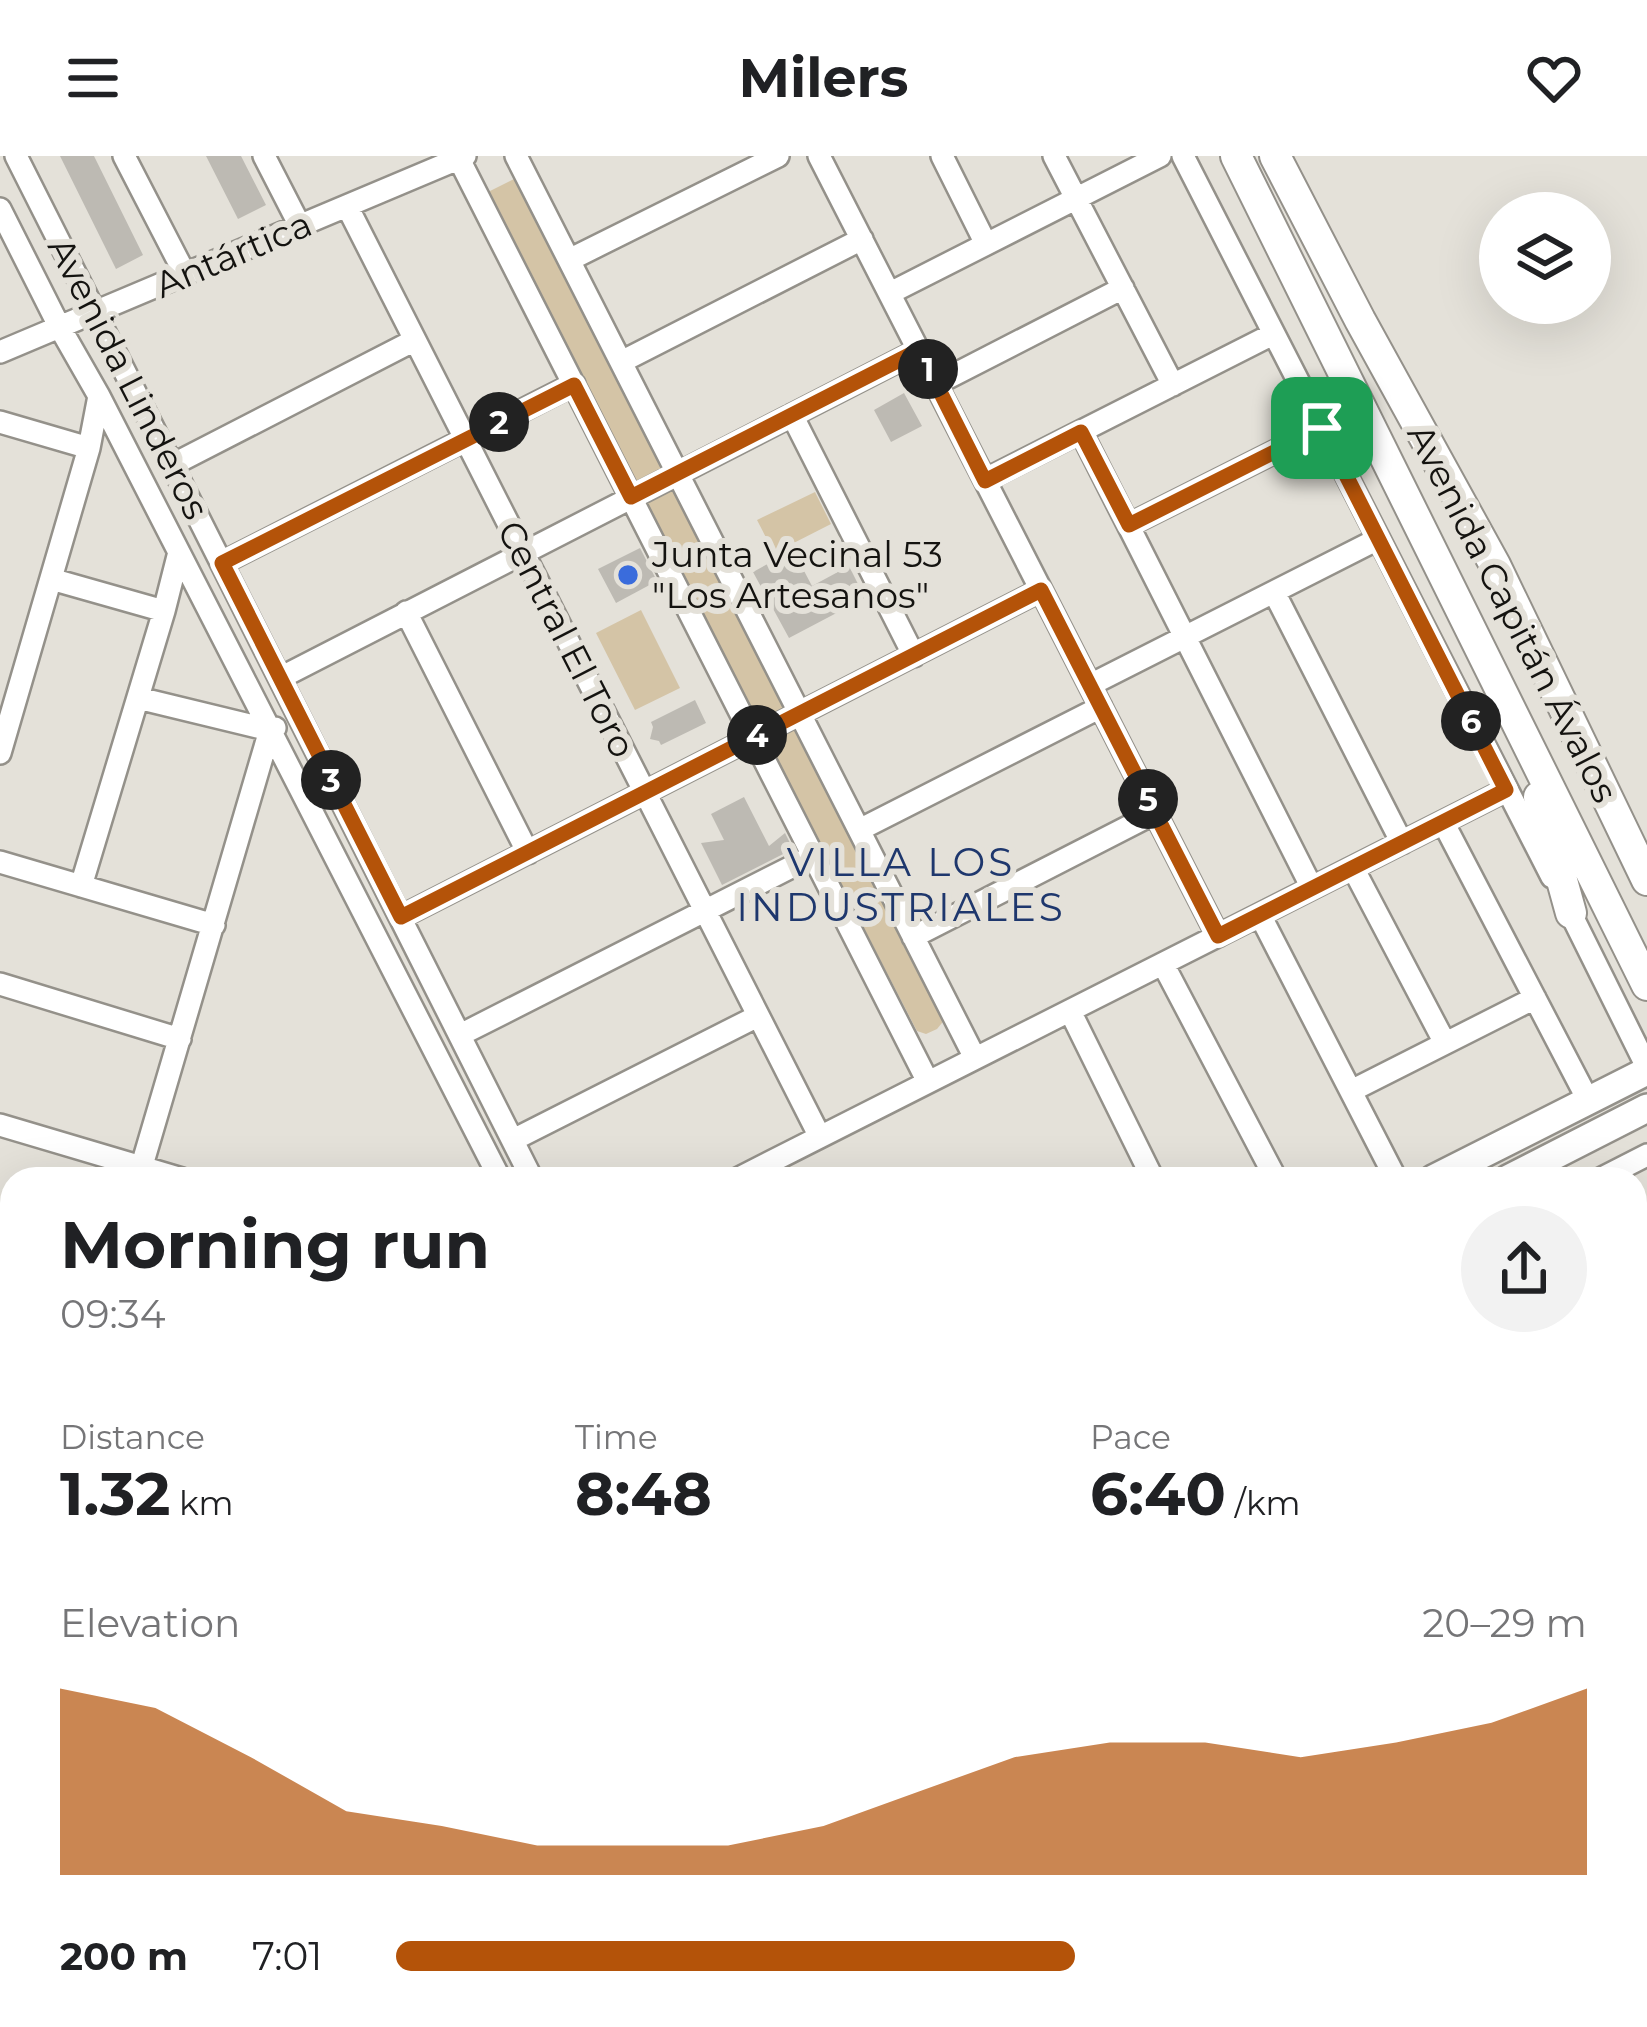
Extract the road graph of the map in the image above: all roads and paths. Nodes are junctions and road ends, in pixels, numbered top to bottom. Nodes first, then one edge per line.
1 (16, 156) edge
2 (124, 156) edge
3 (264, 156) edge
4 (516, 156) edge
5 (778, 156) edge
6 (820, 156) edge
7 (942, 156) edge
8 (1054, 156) edge
9 (1160, 156) edge
10 (1183, 156) edge
11 (1236, 156) edge
12 (1275, 156) edge
13 (462, 157) edge
14 (1076, 199) junction
15 (347, 206) junction
16 (0, 209) edge
17 (300, 226) junction
18 (862, 239) junction
19 (986, 244) junction
20 (569, 260) junction
21 (185, 274) junction
22 (1123, 288) junction
23 (890, 293) junction
24 (95, 311) junction
25 (59, 326) junction
26 (1274, 334) junction
27 (415, 340) junction
28 (919, 350) junction
29 (0, 352) edge
30 (621, 362) junction
31 (936, 384) junction
32 (574, 385) junction
33 (1173, 385) junction
34 (99, 396) junction
35 (792, 415) junction
36 (0, 422) edge
37 (1322, 428) junction
38 (1081, 432) junction
39 (466, 440) junction
40 (89, 448) junction
41 (172, 465) junction
42 (677, 474) junction
43 (985, 481) junction
44 (631, 497) junction
45 (1129, 525) junction
46 (1378, 539) junction
47 (178, 552) junction
48 (523, 552) junction
49 (222, 563) junction
50 (51, 579) junction
51 (1041, 590) junction
52 (1274, 592) junction
53 (164, 611) junction
54 (406, 612) junction
55 (1185, 637) junction
56 (914, 656) junction
57 (280, 678) junction
58 (1090, 685) junction
59 (8, 693) edge
60 (138, 698) junction
61 (1101, 707) junction
62 (800, 714) junction
63 (299, 716) junction
64 (1518, 722) junction
65 (270, 730) junction
66 (753, 737) junction
67 (0, 753) edge
68 (1506, 790) junction
69 (645, 793) junction
70 (1155, 813) junction
71 (1443, 822) junction
72 (859, 830) junction
73 (1402, 842) junction
74 (528, 853) junction
75 (813, 856) junction
76 (0, 862) edge
77 (1353, 868) junction
78 (1647, 880) edge
79 (81, 886) junction
80 (1312, 888) junction
81 (705, 911) junction
82 (1571, 913) junction
83 (1260, 915) junction
84 (401, 917) junction
85 (214, 926) junction
86 (1218, 936) junction
87 (913, 937) junction
88 (1163, 964) junction
89 (0, 984) edge
90 (1647, 985) edge
91 (1534, 998) junction
92 (1070, 1011) junction
93 (758, 1016) junction
94 (460, 1035) junction
95 (180, 1039) junction
96 (1444, 1043) junction
97 (975, 1058) junction
98 (1647, 1069) edge
99 (928, 1082) junction
100 (1351, 1090) junction
101 (1588, 1100) junction
102 (1647, 1108) edge
103 (0, 1125) edge
104 (820, 1137) junction
105 (1590, 1137) junction
106 (513, 1140) junction
107 (122, 1167) edge
108 (142, 1167) edge
109 (494, 1167) edge
110 (526, 1167) edge
111 (760, 1167) edge
112 (1147, 1167) edge
113 (1270, 1167) edge
114 (1390, 1167) edge
115 (1457, 1167) edge
116 (1531, 1167) edge
117 (1602, 1167) edge

1 - 24 street, Avenida Linderos
2 - 21 street
3 - 17 street
4 - 20 street
5 - 20 street
6 - 18 street
7 - 19 street
8 - 14 street
9 - 14 street
10 - 26 street
11 - 64 highway, Avenida Capitán Ávalos
12 - 78 highway, Avenida Capitán Ávalos
13 - 15 street, Antártica
13 - 32 street
14 - 19 street
14 - 22 street
15 - 17 street, Antártica
15 - 27 street, Central El Toro
16 - 25 street, Avenida Linderos
17 - 21 street, Antártica
18 - 23 street
18 - 30 street
19 - 23 street
20 - 30 street
21 - 24 street, Antártica
22 - 31 street
22 - 33 street
23 - 28 street
24 - 25 street, Antártica
24 - 41 street, Avenida Linderos
25 - 29 street, Antártica
25 - 34 street, Avenida Linderos
26 - 33 street
26 - 37 street
27 - 39 street, Central El Toro
27 - 41 street
28 - 31 street
28 - 35 street
30 - 42 street
31 - 43 street
32 - 39 street
32 - 44 street
33 - 38 street
34 - 40 street
34 - 47 street, Avenida Linderos
35 - 42 street
35 - 56 street
36 - 40 street
37 - 45 street
37 - 46 street
38 - 43 street
38 - 45 street
39 - 48 street, Central El Toro
39 - 49 street
40 - 50 street
41 - 49 street, Avenida Linderos
42 - 44 street
42 - 62 street
43 - 51 street
44 - 48 street
44 - 66 street
45 - 55 street
46 - 52 street
46 - 68 street
47 - 53 street
47 - 65 street, Avenida Linderos
48 - 54 street
48 - 69 street, Central El Toro
49 - 57 street, Avenida Linderos
50 - 53 street
50 - 59 street
51 - 56 street
51 - 58 street
52 - 55 street
52 - 73 street
53 - 60 street
54 - 57 street
54 - 74 street
55 - 58 street
55 - 80 street
56 - 62 street
57 - 63 street, Avenida Linderos
58 - 61 street
59 - 67 street
60 - 65 street
60 - 79 street
61 - 70 street
61 - 72 street
62 - 66 street
62 - 72 street
63 - 65 street
63 - 84 street, Avenida Linderos
64 - 82 highway
64 - 90 highway, Avenida Capitán Ávalos
65 - 85 street
65 - 109 street, Avenida Linderos
66 - 69 street
66 - 75 street
68 - 71 street
68 - 82 street
69 - 74 street
69 - 81 street, Central El Toro
70 - 86 street
70 - 87 street
71 - 73 street
71 - 91 street
72 - 87 street
73 - 77 street
74 - 84 street
75 - 81 street
75 - 99 street
76 - 79 street
77 - 80 street
77 - 96 street
79 - 85 street
80 - 83 street
81 - 93 street, Central El Toro
81 - 94 street
82 - 98 street
83 - 86 street
83 - 100 street
84 - 94 street, Avenida Linderos
85 - 95 street
86 - 88 street
87 - 97 street
88 - 92 street
88 - 113 street
89 - 95 street
91 - 96 street
91 - 101 street
92 - 97 street
92 - 112 street
93 - 104 street, Central El Toro
93 - 106 street
94 - 106 street, Avenida Linderos
95 - 108 street
96 - 100 street
97 - 99 street
98 - 101 main road
99 - 104 street
100 - 114 street
101 - 115 main road
102 - 105 main road
103 - 107 street
104 - 111 street
105 - 116 main road
105 - 117 street
106 - 110 street, Avenida Linderos

